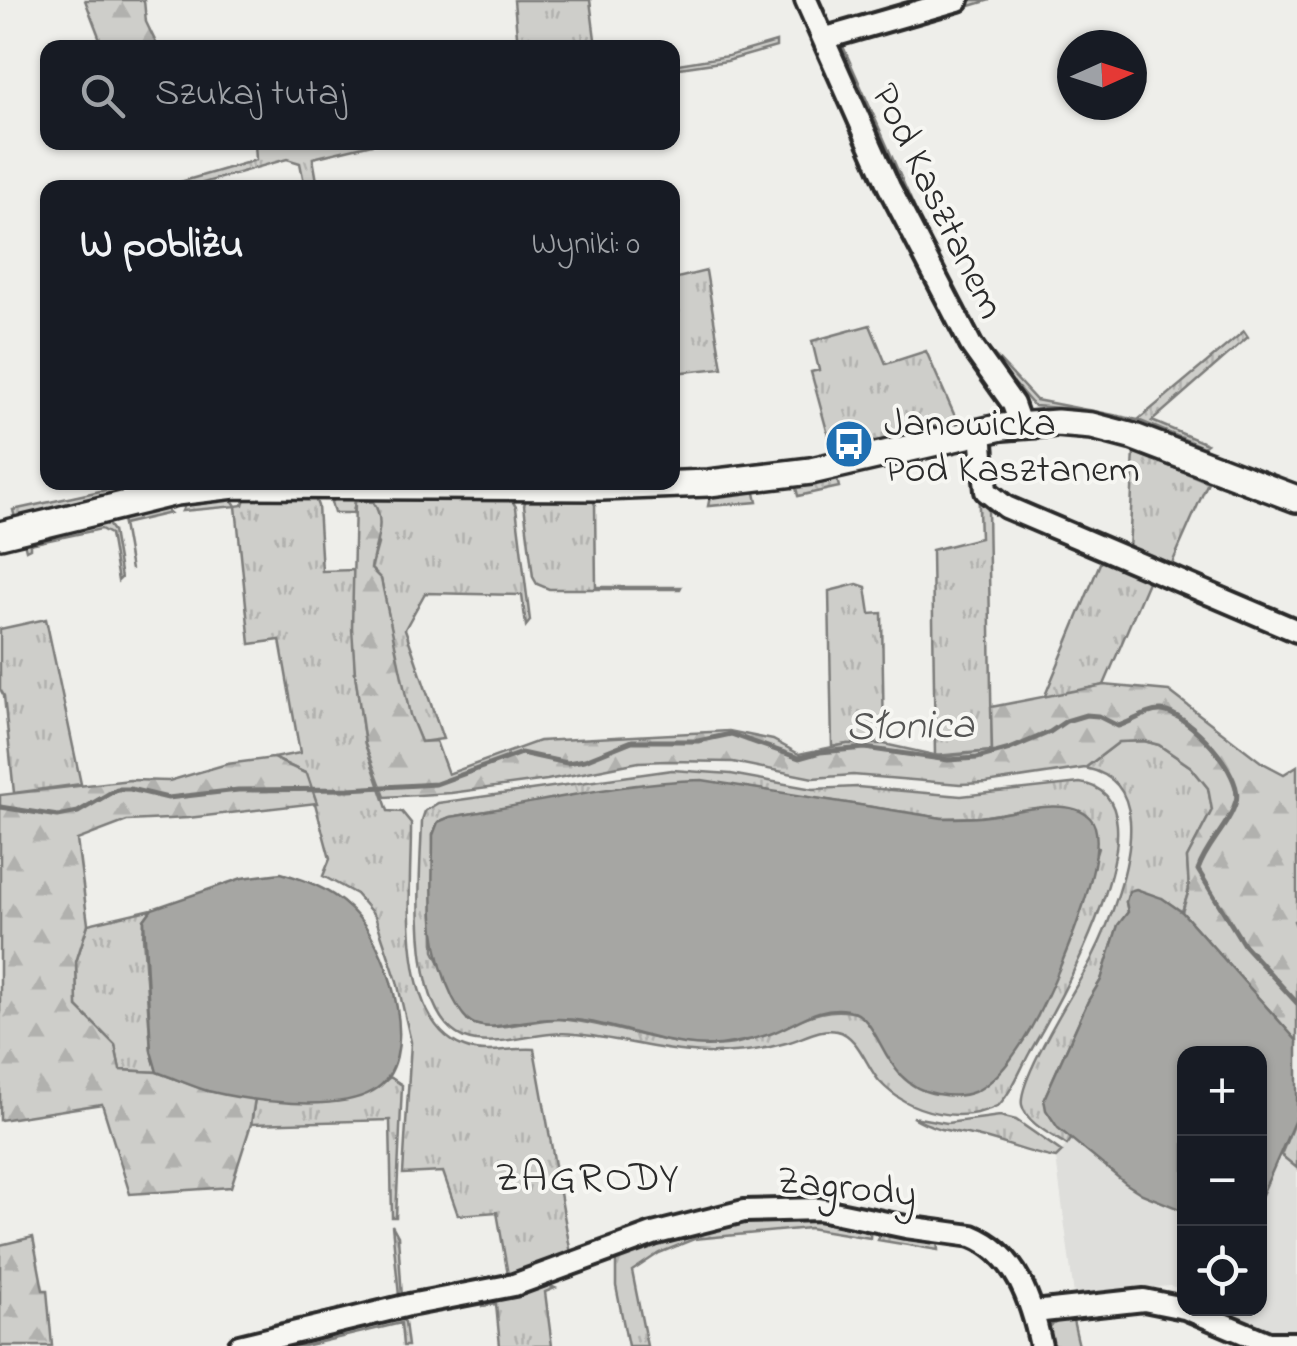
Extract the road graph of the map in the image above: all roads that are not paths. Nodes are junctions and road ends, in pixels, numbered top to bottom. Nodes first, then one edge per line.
1 (806, 0) edge
2 (958, 0) edge
3 (826, 38) junction
4 (1020, 424) junction
5 (981, 432) junction
6 (680, 484) edge
7 (191, 490) edge
8 (1297, 499) edge
9 (0, 535) edge
10 (1297, 631) edge
11 (1177, 1306) edge
12 (1034, 1312) junction
13 (1204, 1316) edge
14 (1297, 1342) edge
15 (240, 1346) edge
16 (1041, 1346) edge

1 - 3 street, Pod Kasztanem
2 - 3 street
3 - 4 street, Pod Kasztanem
4 - 5 street
4 - 8 street
5 - 6 street
5 - 10 street
7 - 9 street
11 - 12 street
12 - 15 street, Zagrody
12 - 16 street, Zagrody
13 - 14 street

